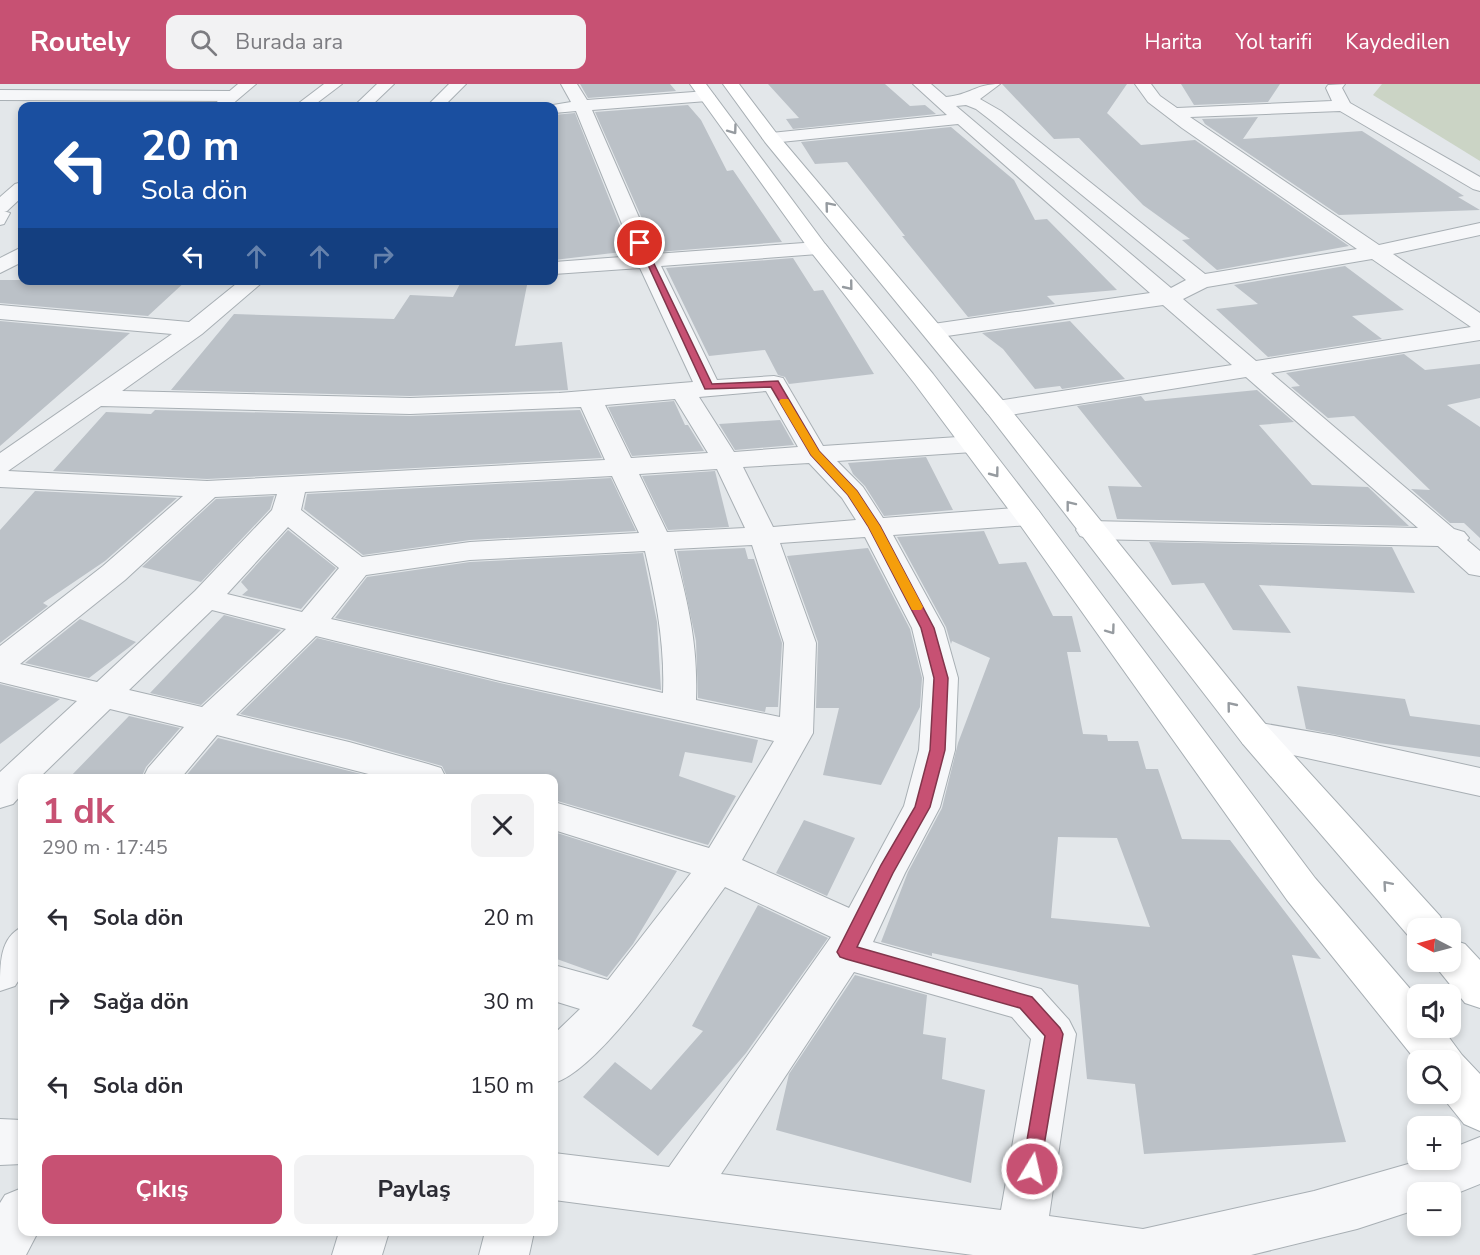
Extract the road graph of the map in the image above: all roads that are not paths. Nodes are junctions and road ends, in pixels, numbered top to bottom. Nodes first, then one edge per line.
1 (28, 84) edge
2 (248, 84) edge
3 (334, 84) edge
4 (386, 84) edge
5 (458, 84) edge
6 (569, 84) edge
7 (921, 84) edge
8 (992, 84) edge
9 (1143, 84) edge
10 (1314, 84) edge
11 (1336, 86) edge
12 (712, 88) edge
13 (7, 94) edge
14 (116, 101) edge
15 (173, 102) edge
16 (231, 102) edge
17 (309, 102) edge
18 (366, 102) edge
19 (439, 102) edge
20 (582, 106) junction
21 (1342, 106) junction
22 (558, 108) edge
23 (963, 110) junction
24 (1173, 113) junction
25 (0, 114) edge
26 (771, 138) junction
27 (1480, 185) edge
28 (18, 194) edge
29 (5, 214) edge
30 (1480, 229) edge
31 (818, 248) junction
32 (1376, 252) junction
33 (18, 256) edge
34 (648, 262) junction
35 (0, 267) edge
36 (558, 268) edge
37 (1201, 281) junction
38 (249, 285) edge
39 (1170, 297) junction
40 (0, 312) edge
41 (1480, 323) edge
42 (194, 329) junction
43 (933, 331) junction
44 (1480, 333) edge
45 (1251, 368) junction
46 (695, 388) junction
47 (95, 398) junction
48 (589, 398) junction
49 (997, 409) junction
50 (973, 444) junction
51 (814, 453) junction
52 (726, 460) junction
53 (0, 465) edge
54 (622, 467) junction
55 (0, 479) edge
56 (207, 489) junction
57 (290, 498) junction
58 (1028, 516) junction
59 (874, 526) junction
60 (1090, 530) junction
61 (763, 536) junction
62 (1446, 538) junction
63 (1480, 539) edge
64 (658, 543) junction
65 (356, 567) junction
66 (1480, 567) edge
67 (206, 598) junction
68 (309, 625) junction
69 (0, 663) edge
70 (0, 671) edge
71 (103, 697) junction
72 (679, 709) junction
73 (210, 720) junction
74 (796, 733) junction
75 (1255, 735) junction
76 (21, 774) edge
77 (165, 774) edge
78 (414, 774) edge
79 (18, 777) edge
80 (1480, 782) edge
81 (0, 794) edge
82 (558, 817) edge
83 (718, 866) junction
84 (1417, 918) edge
85 (852, 942) junction
86 (1461, 968) edge
87 (558, 984) edge
88 (1480, 990) edge
89 (617, 1001) junction
90 (1434, 1050) edge
91 (558, 1059) edge
92 (1461, 1085) edge
93 (1480, 1109) edge
94 (0, 1142) edge
95 (18, 1142) edge
96 (1480, 1160) edge
97 (558, 1177) edge
98 (681, 1192) junction
99 (18, 1219) edge
100 (363, 1236) edge
101 (509, 1236) edge
102 (1021, 1236) junction
103 (0, 1253) edge
104 (357, 1255) edge
105 (504, 1255) edge
106 (1145, 1255) edge

1 - 13 street
2 - 16 street
3 - 17 street
4 - 18 street
5 - 19 street
6 - 20 street
7 - 23 street
8 - 23 street
9 - 24 street
10 - 11 street
11 - 21 street
12 - 20 street
12 - 26 main road
12 -> 31 main road
13 - 14 street
13 - 25 street
14 - 15 street
20 - 22 street
20 - 34 street
21 - 24 street
21 - 27 street
23 - 26 street
23 - 37 street
23 - 39 street
24 - 32 street
43 -> 26 main road
28 - 29 street
30 - 32 street
31 - 34 street
31 -> 50 main road
32 - 37 street
32 - 41 street
33 - 35 street
34 - 36 street
34 - 46 street
37 - 39 street
38 - 42 street
39 - 43 street
39 - 45 street
40 - 42 street
42 - 47 street
43 - 49 main road
44 - 45 street
45 - 49 street
45 - 62 street
46 - 48 street
46 - 51 street
46 - 52 street
47 - 48 street
47 - 53 street
48 - 54 street
60 -> 49 main road
50 - 51 street
50 -> 58 main road
51 - 52 street
51 - 59 street
52 - 54 street
52 - 61 street
54 - 57 street
54 - 64 street
55 - 56 street
56 - 57 street
56 - 69 street
57 - 65 street
57 - 67 street
58 - 59 street
58 -> 90 main road
59 - 61 street
59 - 85 street
60 - 62 street
75 -> 60 main road
61 - 64 street
61 - 74 street
62 - 63 street
62 - 66 street
64 - 65 street
64 - 72 street
65 - 68 street
67 - 68 street
67 - 71 street
68 - 72 street
68 - 73 street
70 - 71 street
71 - 73 street
71 - 76 street
72 - 74 street
73 - 77 street
73 - 78 street
74 - 83 street
75 - 80 street
84 -> 75 main road
79 - 81 street
82 - 83 street
83 - 85 street
83 - 89 street
85 - 98 street
85 - 102 street
86 - 88 main road
87 - 89 street
89 - 91 street
92 - 93 main road
94 - 95 street
96 - 106 street
97 - 98 street
98 - 102 street
99 - 103 street
100 - 104 street
101 - 105 street
102 - 106 street

